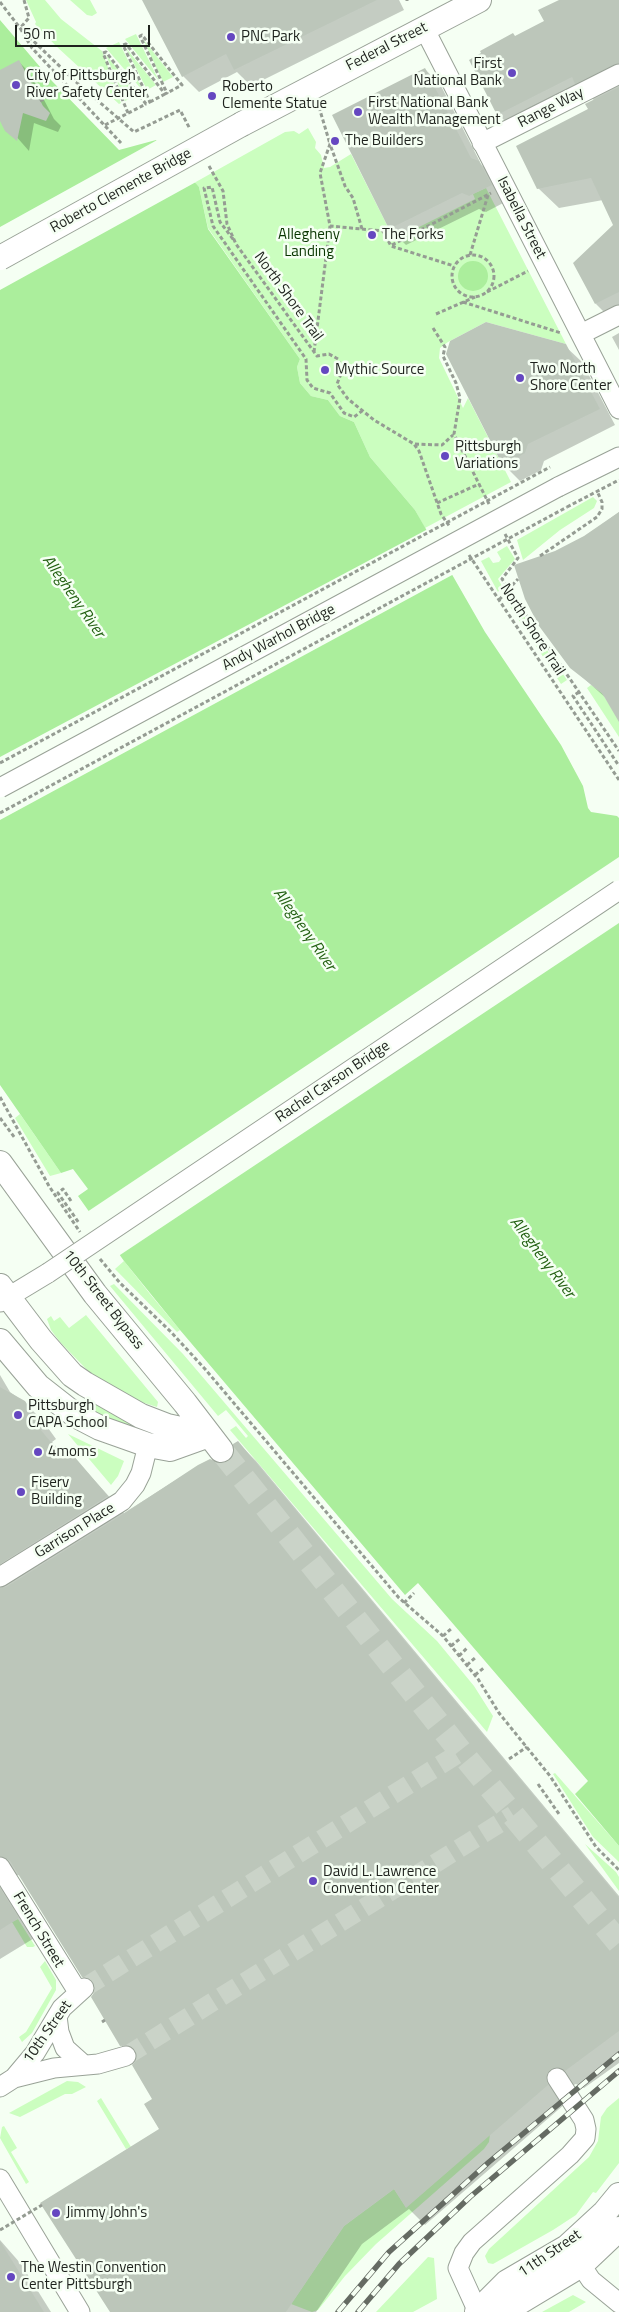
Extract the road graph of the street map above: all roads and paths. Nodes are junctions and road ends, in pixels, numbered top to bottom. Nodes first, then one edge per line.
1 (24, 0) edge
2 (480, 0) edge
3 (0, 2) edge
4 (20, 28) junction
5 (424, 28) junction
6 (619, 74) edge
7 (309, 88) junction
8 (60, 90) dead end
9 (166, 94) junction
10 (40, 101) dead end
11 (150, 102) junction
12 (146, 104) junction
13 (128, 113) junction
14 (117, 118) junction
15 (242, 124) joint
16 (105, 125) junction
17 (192, 134) dead end
18 (121, 143) dead end
19 (482, 143) junction
20 (330, 144) junction
21 (206, 158) dead end
22 (494, 192) dead end
23 (489, 195) junction
24 (330, 226) junction
25 (362, 229) junction
26 (236, 244) junction
27 (392, 246) junction
28 (470, 255) junction
29 (0, 258) edge
30 (454, 266) junction
31 (533, 268) dead end
32 (485, 293) junction
33 (479, 296) junction
34 (463, 302) junction
35 (436, 314) dead end
36 (619, 315) edge
37 (433, 328) dead end
38 (575, 335) junction
39 (314, 352) junction
40 (619, 409) edge
41 (362, 411) junction
42 (454, 434) junction
43 (414, 444) junction
44 (619, 457) edge
45 (550, 467) dead end
46 (619, 480) edge
47 (597, 491) junction
48 (437, 502) junction
49 (452, 529) dead end
50 (467, 552) dead end
51 (540, 556) dead end
52 (518, 579) dead end
53 (509, 589) junction
54 (499, 600) junction
55 (579, 692) junction
56 (619, 750) edge
57 (0, 763) edge
58 (619, 766) edge
59 (619, 780) edge
60 (0, 788) edge
61 (0, 813) edge
62 (619, 890) edge
63 (0, 1097) edge
64 (0, 1118) edge
65 (15, 1138) dead end
66 (0, 1163) edge
67 (71, 1201) dead end
68 (79, 1223) dead end
69 (80, 1234) dead end
70 (96, 1255) dead end
71 (3, 1295) edge
72 (0, 1341) edge
73 (215, 1443) junction
74 (148, 1445) junction
75 (0, 1577) edge
76 (414, 1593) dead end
77 (404, 1603) junction
78 (452, 1628) dead end
79 (443, 1636) junction
80 (461, 1638) dead end
81 (451, 1646) junction
82 (468, 1647) dead end
83 (458, 1656) junction
84 (476, 1657) dead end
85 (467, 1665) junction
86 (485, 1667) dead end
87 (475, 1675) junction
88 (527, 1747) junction
89 (509, 1759) dead end
90 (538, 1784) dead end
91 (559, 1814) dead end
92 (0, 1867) edge
93 (619, 1870) edge
94 (81, 1990) joint
95 (58, 2016) junction
96 (126, 2056) tunnel mouth
97 (84, 2065) junction
98 (557, 2078) dead end
99 (7, 2082) edge
100 (0, 2179) edge
101 (619, 2195) edge
102 (42, 2205) dead end
103 (619, 2229) edge
104 (0, 2230) edge
105 (581, 2266) junction
106 (619, 2303) edge
107 (80, 2312) edge
108 (478, 2312) edge

1 - 4 path
2 - 5 main road, Federal Street
3 - 4 path
4 - 14 path
4 - 16 path
5 - 7 main road, Federal Street
5 - 19 street, Isabella Street
6 - 19 street, Range Way
7 - 15 main road, Federal Street
7 - 20 path
8 - 10 path
9 - 9 path
9 - 11 path
9 - 11 path
11 - 12 path
12 - 13 path
12 - 13 path
13 - 14 path
14 - 16 path
14 - 17 path
15 - 29 main road, Roberto Clemente Bridge, bridge
16 - 18 path
19 - 38 street, Isabella Street
20 - 24 path
20 - 25 path
21 - 26 path, North Shore Trail
22 - 23 path
23 - 27 path
23 - 28 path
24 - 25 path
24 - 39 path
25 - 27 path
26 - 39 path, North Shore Trail
26 - 41 path
27 - 30 path
28 - 30 path
28 - 32 path
30 - 33 path
31 - 32 path
32 - 33 path
33 - 34 path
34 - 35 path
34 - 38 path
36 - 38 street
37 - 42 path
38 - 40 street, Isabella Street
39 - 41 path, North Shore Trail
41 - 43 path, North Shore Trail
42 - 43 path
42 - 48 path
43 - 48 path, North Shore Trail
44 - 60 street, Andy Warhol Bridge, bridge
45 - 57 path, bridge
46 - 47 path
47 - 51 path
47 - 61 path, bridge
48 - 49 path, North Shore Trail
50 - 54 path, North Shore Trail
52 - 53 path
53 - 54 path
53 - 55 path
54 - 59 path, North Shore Trail
55 - 56 path
55 - 58 path
62 - 71 street, Rachel Carson Bridge, bridge
63 - 69 path
64 - 65 path
66 - 73 main road, 10th Street Bypass
67 - 68 path
70 - 77 path
71 - 73 main road
72 - 74 main road
73 - 74 main road
74 - 75 street, Garrison Place
76 - 77 path
77 - 79 path
78 - 79 path
79 - 81 path
80 - 81 path
81 - 83 path
82 - 83 path
83 - 85 path
84 - 85 path
85 - 87 path
86 - 87 path
87 - 88 path
88 - 89 path
88 - 93 path
90 - 91 path
92 - 94 street, French Street
94 - 95 street, 10th Street
95 - 97 street
95 - 99 street, 10th Street
96 - 97 street, 10th Street
97 - 99 street, 10th Street
98 - 108 street
100 - 107 street
101 - 108 main road, 11th Street
102 - 104 path, bridge
103 - 105 main road, 11th Street
105 - 106 street
105 - 108 main road, 11th Street

